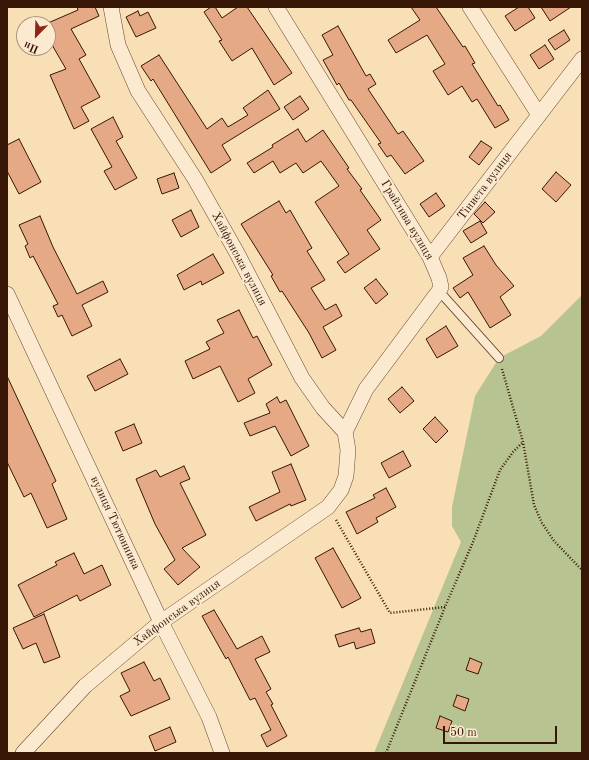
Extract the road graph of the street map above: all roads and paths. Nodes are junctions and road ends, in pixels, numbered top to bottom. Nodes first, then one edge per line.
1 (111, 7) edge
2 (276, 7) edge
3 (470, 7) edge
4 (582, 59) edge
5 (539, 115) junction
6 (430, 257) junction
7 (439, 291) junction
8 (7, 294) edge
9 (499, 358) joint
10 (345, 432) junction
11 (523, 442) junction
12 (328, 507) junction
13 (582, 570) edge
14 (445, 607) junction
15 (161, 622) junction
16 (23, 753) edge
17 (222, 753) edge
18 (386, 753) edge

1 - 10 street, Хайфонська вулиця
2 - 6 street, Грайлива вулиця
3 - 5 street
4 - 5 street, Тіниста вулиця
5 - 6 street, Тіниста вулиця
6 - 7 street, Грайлива вулиця
7 - 9 lane
7 - 10 street
8 - 15 street, вулиця Тютюнника
9 - 11 path
10 - 12 street, Хайфонська вулиця
11 - 13 path
11 - 14 path
12 - 14 path
12 - 15 street, Хайфонська вулиця
14 - 18 path
15 - 16 street, Хайфонська вулиця
15 - 17 street, вулиця Тютюнника

